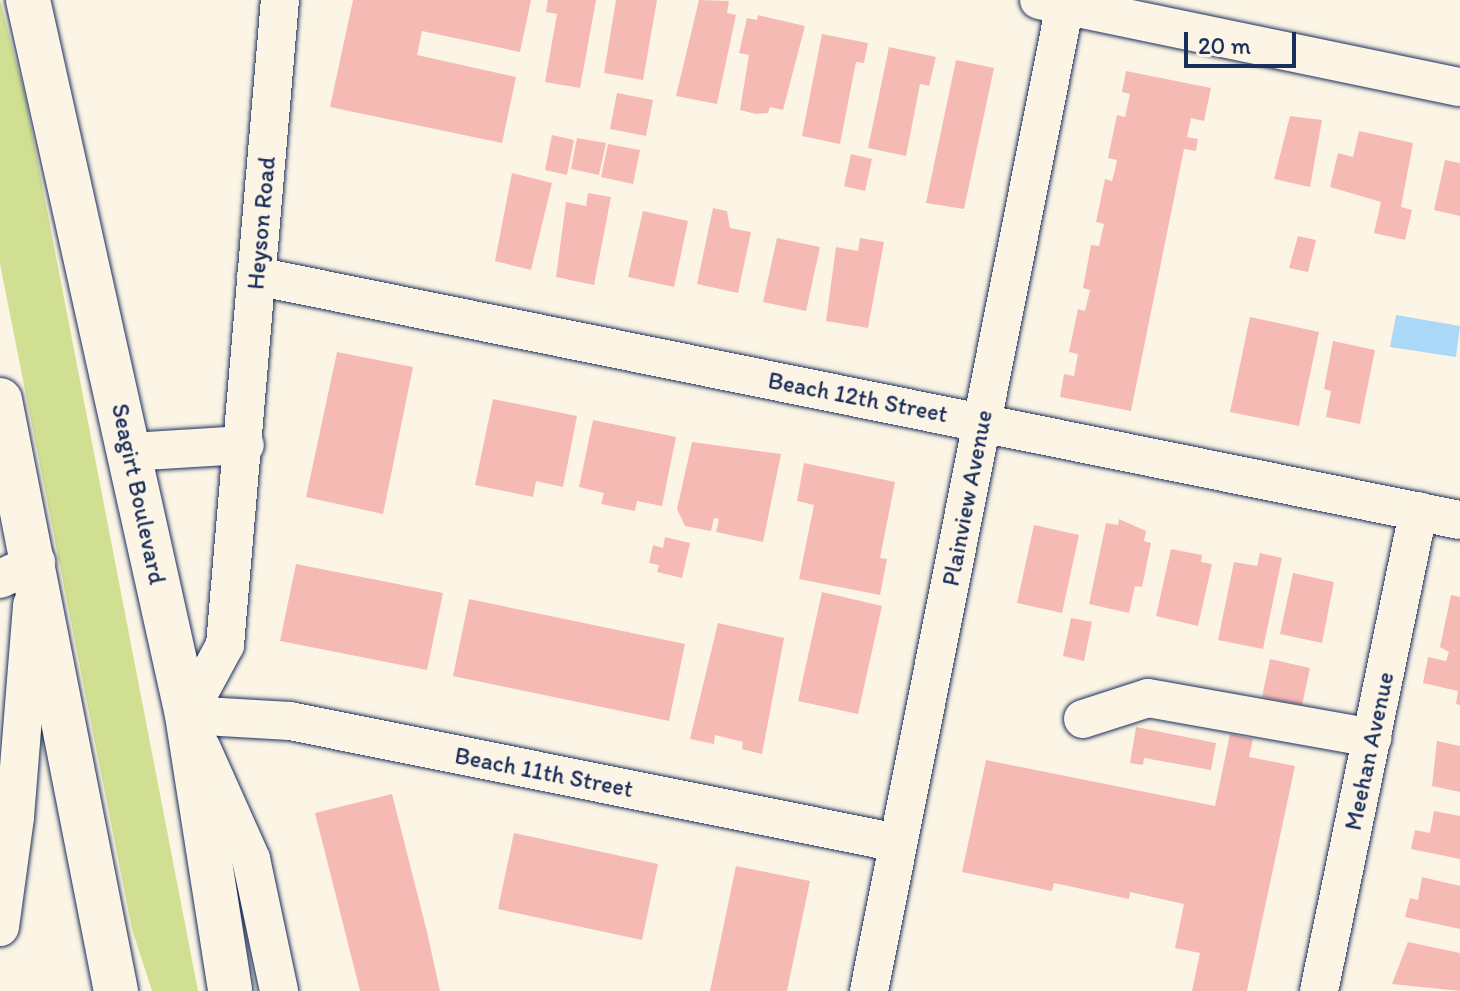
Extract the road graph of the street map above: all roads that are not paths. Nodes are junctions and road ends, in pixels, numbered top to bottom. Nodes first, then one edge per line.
1 (28, 0) edge
2 (280, 0) edge
3 (1056, 1) edge
4 (1460, 87) edge
5 (256, 276) junction
6 (0, 400) edge
7 (982, 422) junction
8 (245, 445) junction
9 (130, 452) junction
10 (1418, 511) junction
11 (1460, 520) edge
12 (18, 571) edge
13 (187, 715) junction
14 (1083, 719) dead end
15 (1372, 738) junction
16 (898, 843) junction
17 (0, 927) edge
18 (116, 991) edge
19 (230, 991) edge
20 (279, 991) edge
21 (869, 991) edge
22 (1319, 991) edge

1 - 9 main road, Seagirt Boulevard
2 - 5 street, Heyson Road
3 - 4 street
3 - 7 street, Plainview Avenue
5 - 7 street, Beach 12th Street
5 - 8 street, Heyson Road
6 - 12 main road
7 - 10 street, Beach 12th Street
7 - 16 street, Plainview Avenue
8 - 9 street
8 - 13 street, Heyson Road
9 - 13 main road, Seagirt Boulevard
10 - 11 street, Beach 12th Street
10 - 15 street, Meehan Avenue
12 - 17 street
12 - 18 main road
13 - 16 street, Beach 11th Street
13 - 19 main road, Seagirt Boulevard
13 - 20 street
14 - 15 street
15 - 22 street, Meehan Avenue
16 - 21 street, Plainview Avenue

